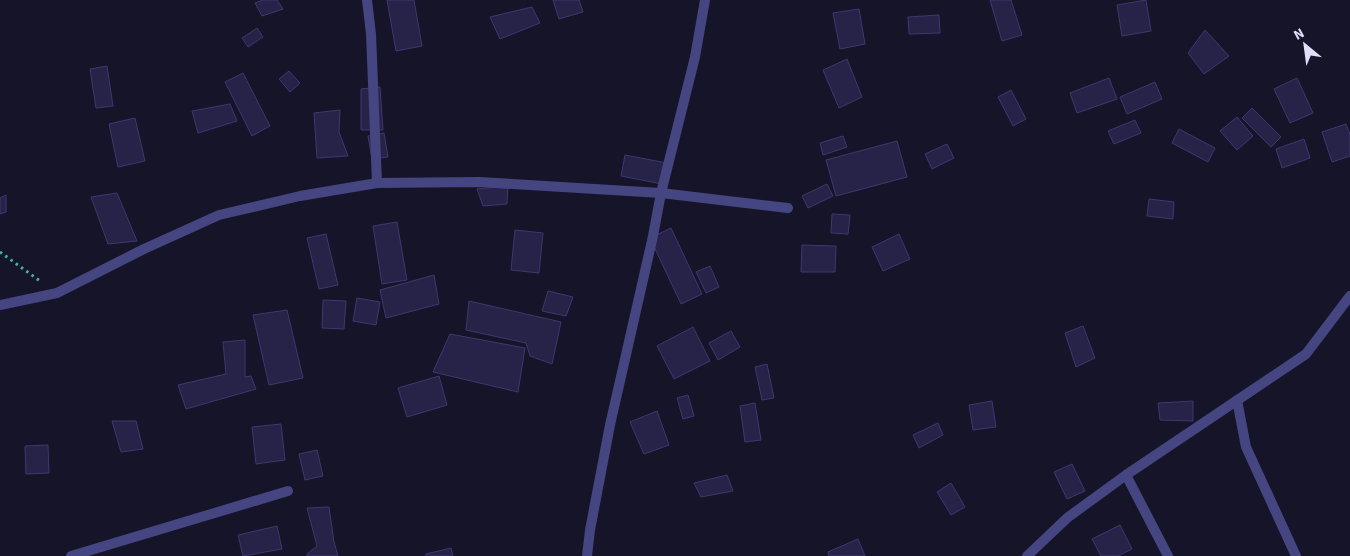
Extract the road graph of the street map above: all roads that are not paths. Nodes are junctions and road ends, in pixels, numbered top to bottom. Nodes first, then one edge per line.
1 (367, 0) edge
2 (705, 0) edge
3 (377, 183) junction
4 (661, 192) junction
5 (788, 208) dead end
6 (1350, 296) edge
7 (0, 305) edge
8 (1236, 400) junction
9 (1126, 474) junction
10 (288, 491) dead end
11 (71, 556) edge
12 (587, 556) edge
13 (1028, 556) edge
14 (1168, 556) edge
15 (1296, 556) edge

1 - 3 street
2 - 4 street
3 - 4 street
3 - 7 street
4 - 5 street
4 - 12 street
6 - 8 street
8 - 9 street
8 - 15 street
9 - 13 street
9 - 14 street
10 - 11 street

